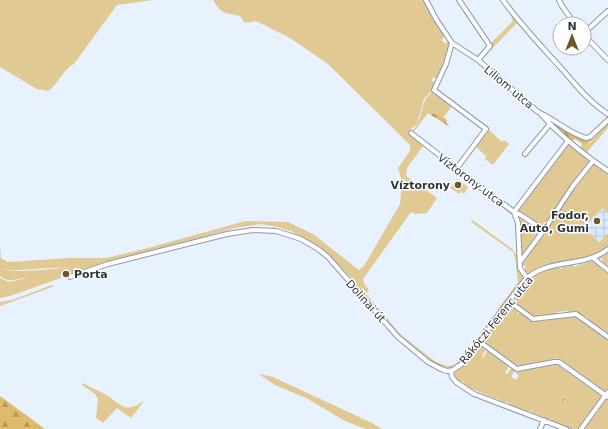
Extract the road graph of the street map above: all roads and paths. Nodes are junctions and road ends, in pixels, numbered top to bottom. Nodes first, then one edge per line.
1 (426, 0) edge
2 (459, 0) edge
3 (502, 0) edge
4 (559, 0) edge
5 (608, 11) edge
6 (570, 16) edge
7 (592, 26) edge
8 (452, 43) junction
9 (592, 43) edge
10 (478, 60) junction
11 (608, 60) edge
12 (538, 112) junction
13 (608, 114) edge
14 (608, 120) edge
15 (550, 124) junction
16 (411, 133) dead end
17 (568, 142) junction
18 (525, 154) dead end
19 (593, 160) junction
20 (457, 168) junction
21 (608, 171) edge
22 (514, 212) junction
23 (544, 230) junction
24 (608, 248) edge
25 (594, 258) junction
26 (520, 263) junction
27 (608, 270) edge
28 (70, 277) dead end
29 (527, 278) junction
30 (510, 302) junction
31 (608, 337) edge
32 (480, 342) junction
33 (451, 371) junction
34 (607, 395) edge
35 (544, 420) junction
36 (540, 429) edge
37 (566, 429) edge
38 (581, 429) edge

1 - 8 street, Liliom utca
2 - 10 street
3 - 13 street
4 - 6 street
5 - 7 street
8 - 10 street, Liliom utca
8 - 20 street
9 - 11 street
10 - 12 street, Liliom utca
12 - 14 street, Liliom utca
12 - 15 street
15 - 17 street
15 - 18 street
16 - 20 street, Víztorony utca
17 - 19 street
17 - 22 street
19 - 21 street
19 - 23 street
20 - 22 street, Víztorony utca
22 - 23 street
22 - 26 street, Víztorony utca
23 - 26 street
24 - 25 street, Rákóczi Ferenc utca
25 - 27 street
25 - 29 street, Rákóczi Ferenc utca
26 - 29 street, Víztorony utca
28 - 33 street, Dolinai út
29 - 30 street, Rákóczi Ferenc utca
30 - 31 street
30 - 32 street, Rákóczi Ferenc utca
32 - 33 street, Rákóczi Ferenc utca
32 - 34 street
33 - 35 street
34 - 38 street
35 - 36 street
35 - 37 street

